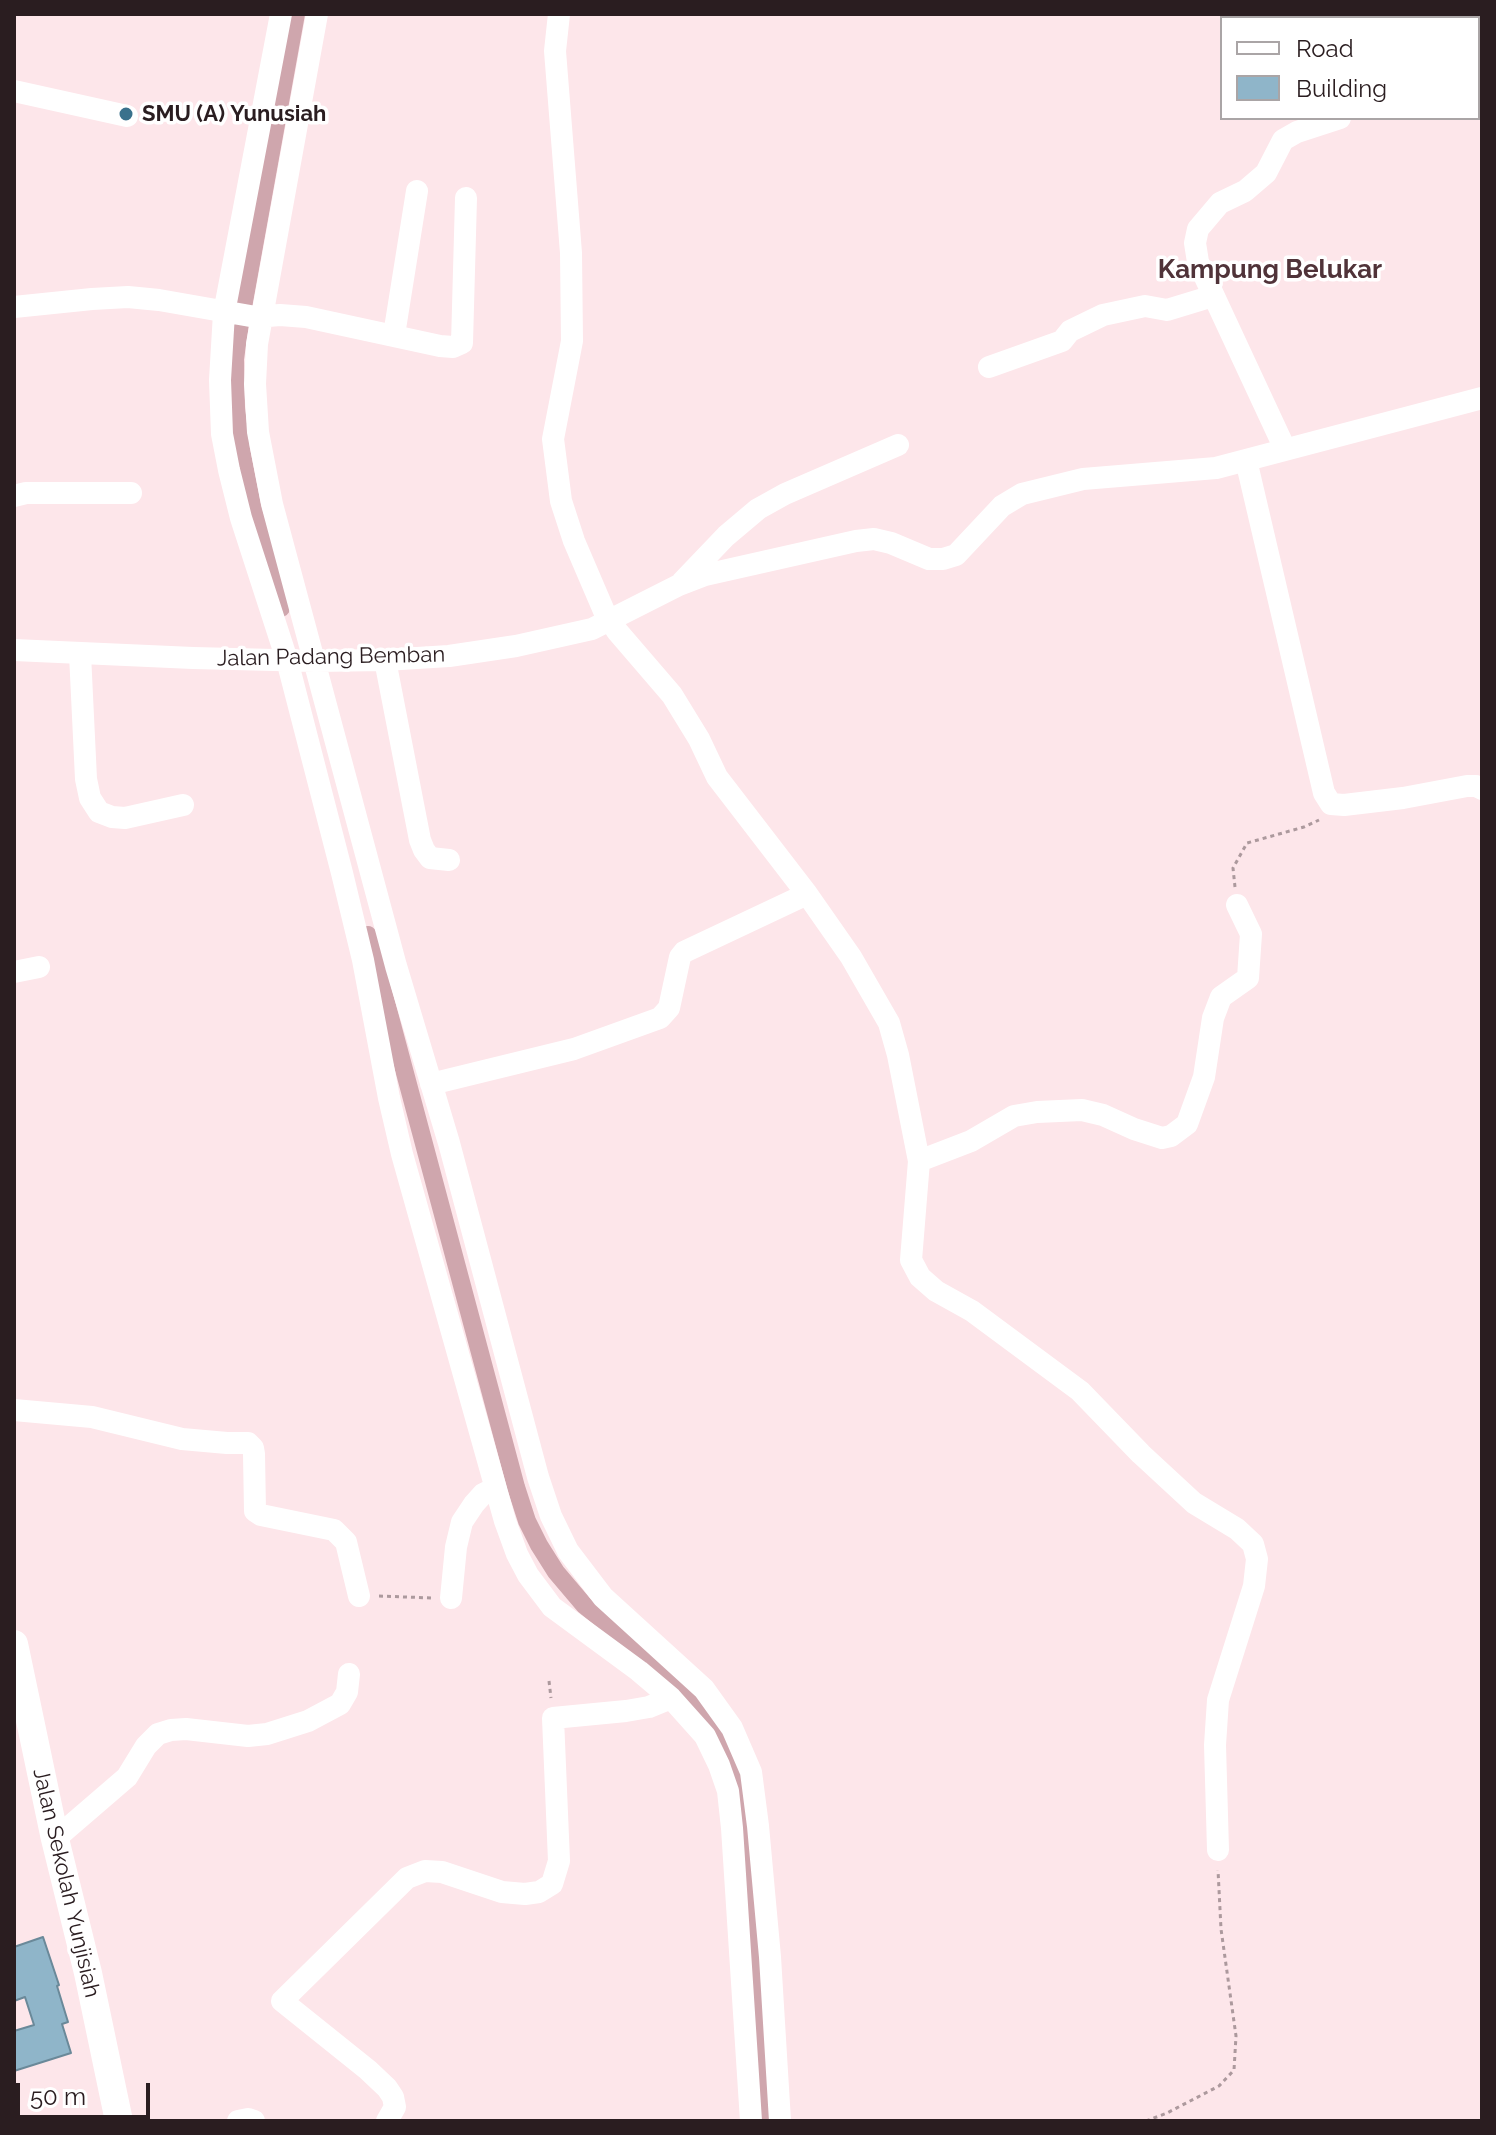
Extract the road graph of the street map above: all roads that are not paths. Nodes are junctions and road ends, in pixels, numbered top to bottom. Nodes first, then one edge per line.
1 (281, 14) edge
2 (317, 14) edge
3 (559, 14) edge
4 (14, 91) edge
5 (127, 116) dead end
6 (1334, 120) edge
7 (417, 191) dead end
8 (466, 198) dead end
9 (1213, 296) junction
10 (14, 307) edge
11 (244, 315) junction
12 (394, 335) junction
13 (989, 367) dead end
14 (1482, 398) edge
15 (898, 445) dead end
16 (1285, 449) junction
17 (1246, 460) junction
18 (131, 493) dead end
19 (14, 496) edge
20 (679, 585) junction
21 (614, 618) junction
22 (14, 650) edge
23 (80, 654) junction
24 (301, 660) junction
25 (385, 660) junction
26 (1482, 789) edge
27 (183, 805) dead end
28 (449, 860) dead end
29 (807, 894) junction
30 (1237, 905) road end
31 (39, 967) dead end
32 (14, 972) edge
33 (431, 1084) junction
34 (919, 1161) junction
35 (14, 1410) edge
36 (495, 1488) junction
37 (359, 1596) road end
38 (451, 1598) road end
39 (14, 1644) edge
40 (349, 1674) dead end
41 (671, 1698) junction
42 (745, 1827) junction
43 (55, 1839) junction
44 (1218, 1850) road end
45 (752, 1922) junction
46 (119, 2121) edge
47 (238, 2121) edge
48 (254, 2121) edge
49 (387, 2121) edge
50 (751, 2121) edge
51 (780, 2121) edge

1 - 11 street
2 - 11 street
3 - 21 street
4 - 5 street
6 - 9 street
7 - 12 street
8 - 12 street
9 - 13 street
9 - 16 street
10 - 11 street
11 - 12 street
11 - 24 street
11 - 24 street
14 - 16 street
15 - 20 street
16 - 17 street
17 - 20 street
17 - 26 street
18 - 19 street
20 - 21 street, Jalan Padang Bemban
21 - 25 street, Jalan Padang Bemban
21 - 29 street
22 - 23 street, Jalan Padang Bemban
23 - 24 street, Jalan Padang Bemban
23 - 27 street
24 - 25 street, Jalan Padang Bemban
24 - 33 street
24 - 36 street
25 - 28 street
29 - 33 street
29 - 34 street
30 - 34 street
31 - 32 street
33 - 42 street
34 - 44 street
35 - 37 street
36 - 38 street
36 - 41 street
39 - 43 main road, Jalan Sekolah Yunjisiah
40 - 43 street
41 - 42 street
41 - 49 street
42 - 45 street
43 - 46 main road, Jalan Sekolah Yunjisiah
45 - 50 street
45 - 51 street
47 - 48 street

